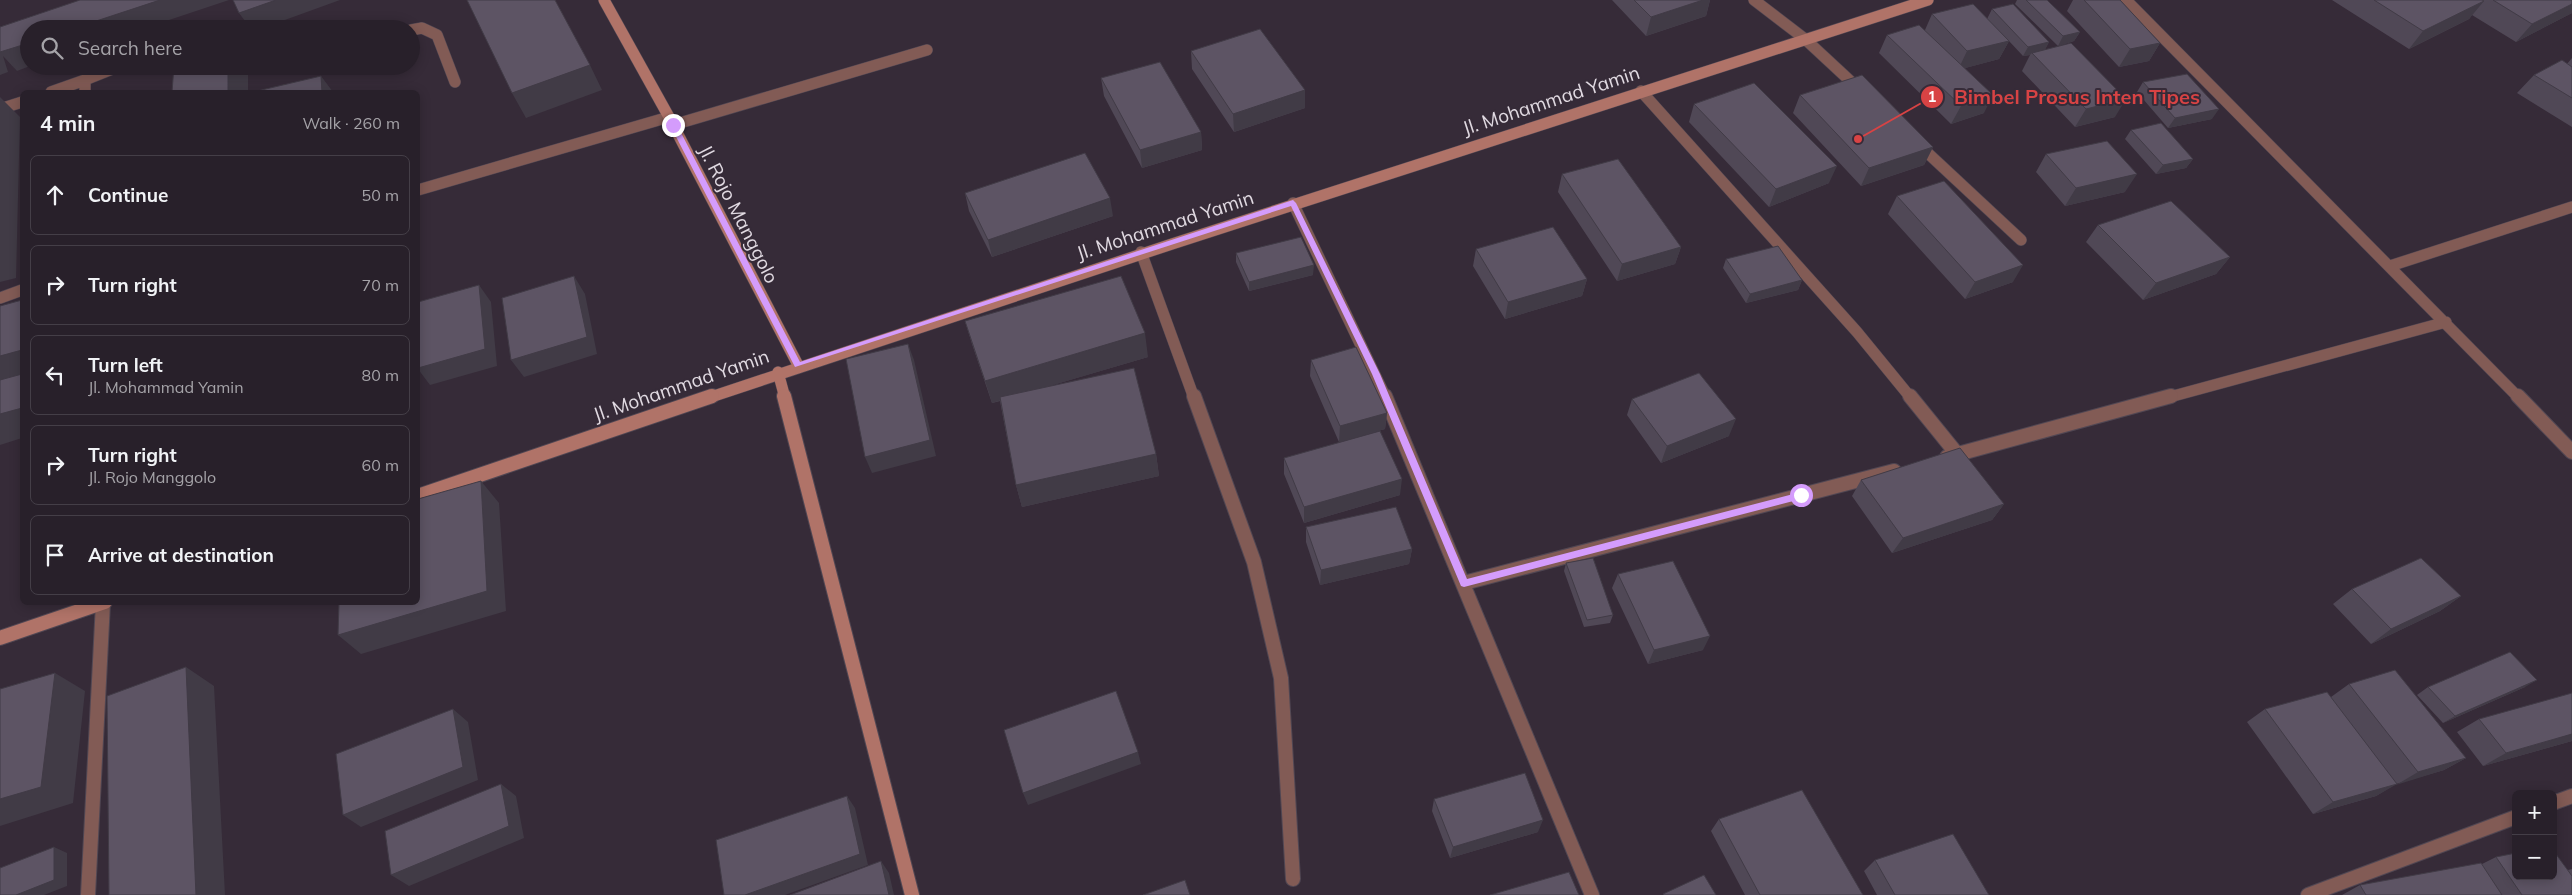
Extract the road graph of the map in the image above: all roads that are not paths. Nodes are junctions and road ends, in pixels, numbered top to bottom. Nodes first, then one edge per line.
1 (604, 0) edge
2 (1754, 0) edge
3 (1928, 0) edge
4 (2126, 0) edge
5 (420, 28) edge
6 (1805, 39) junction
7 (927, 50) dead end
8 (98, 75) edge
9 (85, 80) junction
10 (455, 82) dead end
11 (58, 90) edge
12 (85, 90) edge
13 (1641, 91) junction
14 (1872, 101) edge
15 (20, 103) edge
16 (0, 109) edge
17 (671, 121) junction
18 (1907, 134) edge
19 (420, 189) edge
20 (1293, 203) junction
21 (2572, 207) edge
22 (2021, 240) dead end
23 (1141, 252) junction
24 (2390, 266) junction
25 (20, 291) edge
26 (0, 298) edge
27 (2446, 322) junction
28 (798, 365) junction
29 (778, 372) junction
30 (2572, 452) edge
31 (1957, 454) junction
32 (1939, 459) edge
33 (1902, 468) edge
34 (420, 495) edge
35 (1464, 584) junction
36 (98, 605) edge
37 (104, 605) edge
38 (0, 638) edge
39 (2572, 796) edge
40 (2557, 802) edge
41 (2512, 818) edge
42 (1292, 879) dead end
43 (88, 895) edge
44 (912, 895) edge
45 (1592, 895) edge
46 (2308, 895) edge

1 - 17 main road, Jl. Rojo Manggolo
2 - 6 street
3 - 6 main road, Jl. Mohammad Yamin
4 - 24 street
5 - 10 street
6 - 13 main road, Jl. Mohammad Yamin
6 - 14 street
7 - 17 street
8 - 9 street
9 - 11 street
9 - 12 street
13 - 20 main road, Jl. Mohammad Yamin
13 - 31 street
15 - 16 street
17 - 19 street
17 - 28 main road, Jl. Rojo Manggolo
18 - 22 street
20 - 23 main road, Jl. Mohammad Yamin
20 - 35 street
21 - 24 street
23 - 28 main road, Jl. Mohammad Yamin
23 - 42 street
24 - 27 street
25 - 26 street
27 - 30 street
27 - 31 street
28 - 29 main road, Jl. Mohammad Yamin
29 - 34 main road, Jl. Mohammad Yamin
29 - 44 main road
31 - 32 street
33 - 35 street
35 - 45 street
36 - 38 main road
37 - 43 street
39 - 40 street
41 - 46 street

